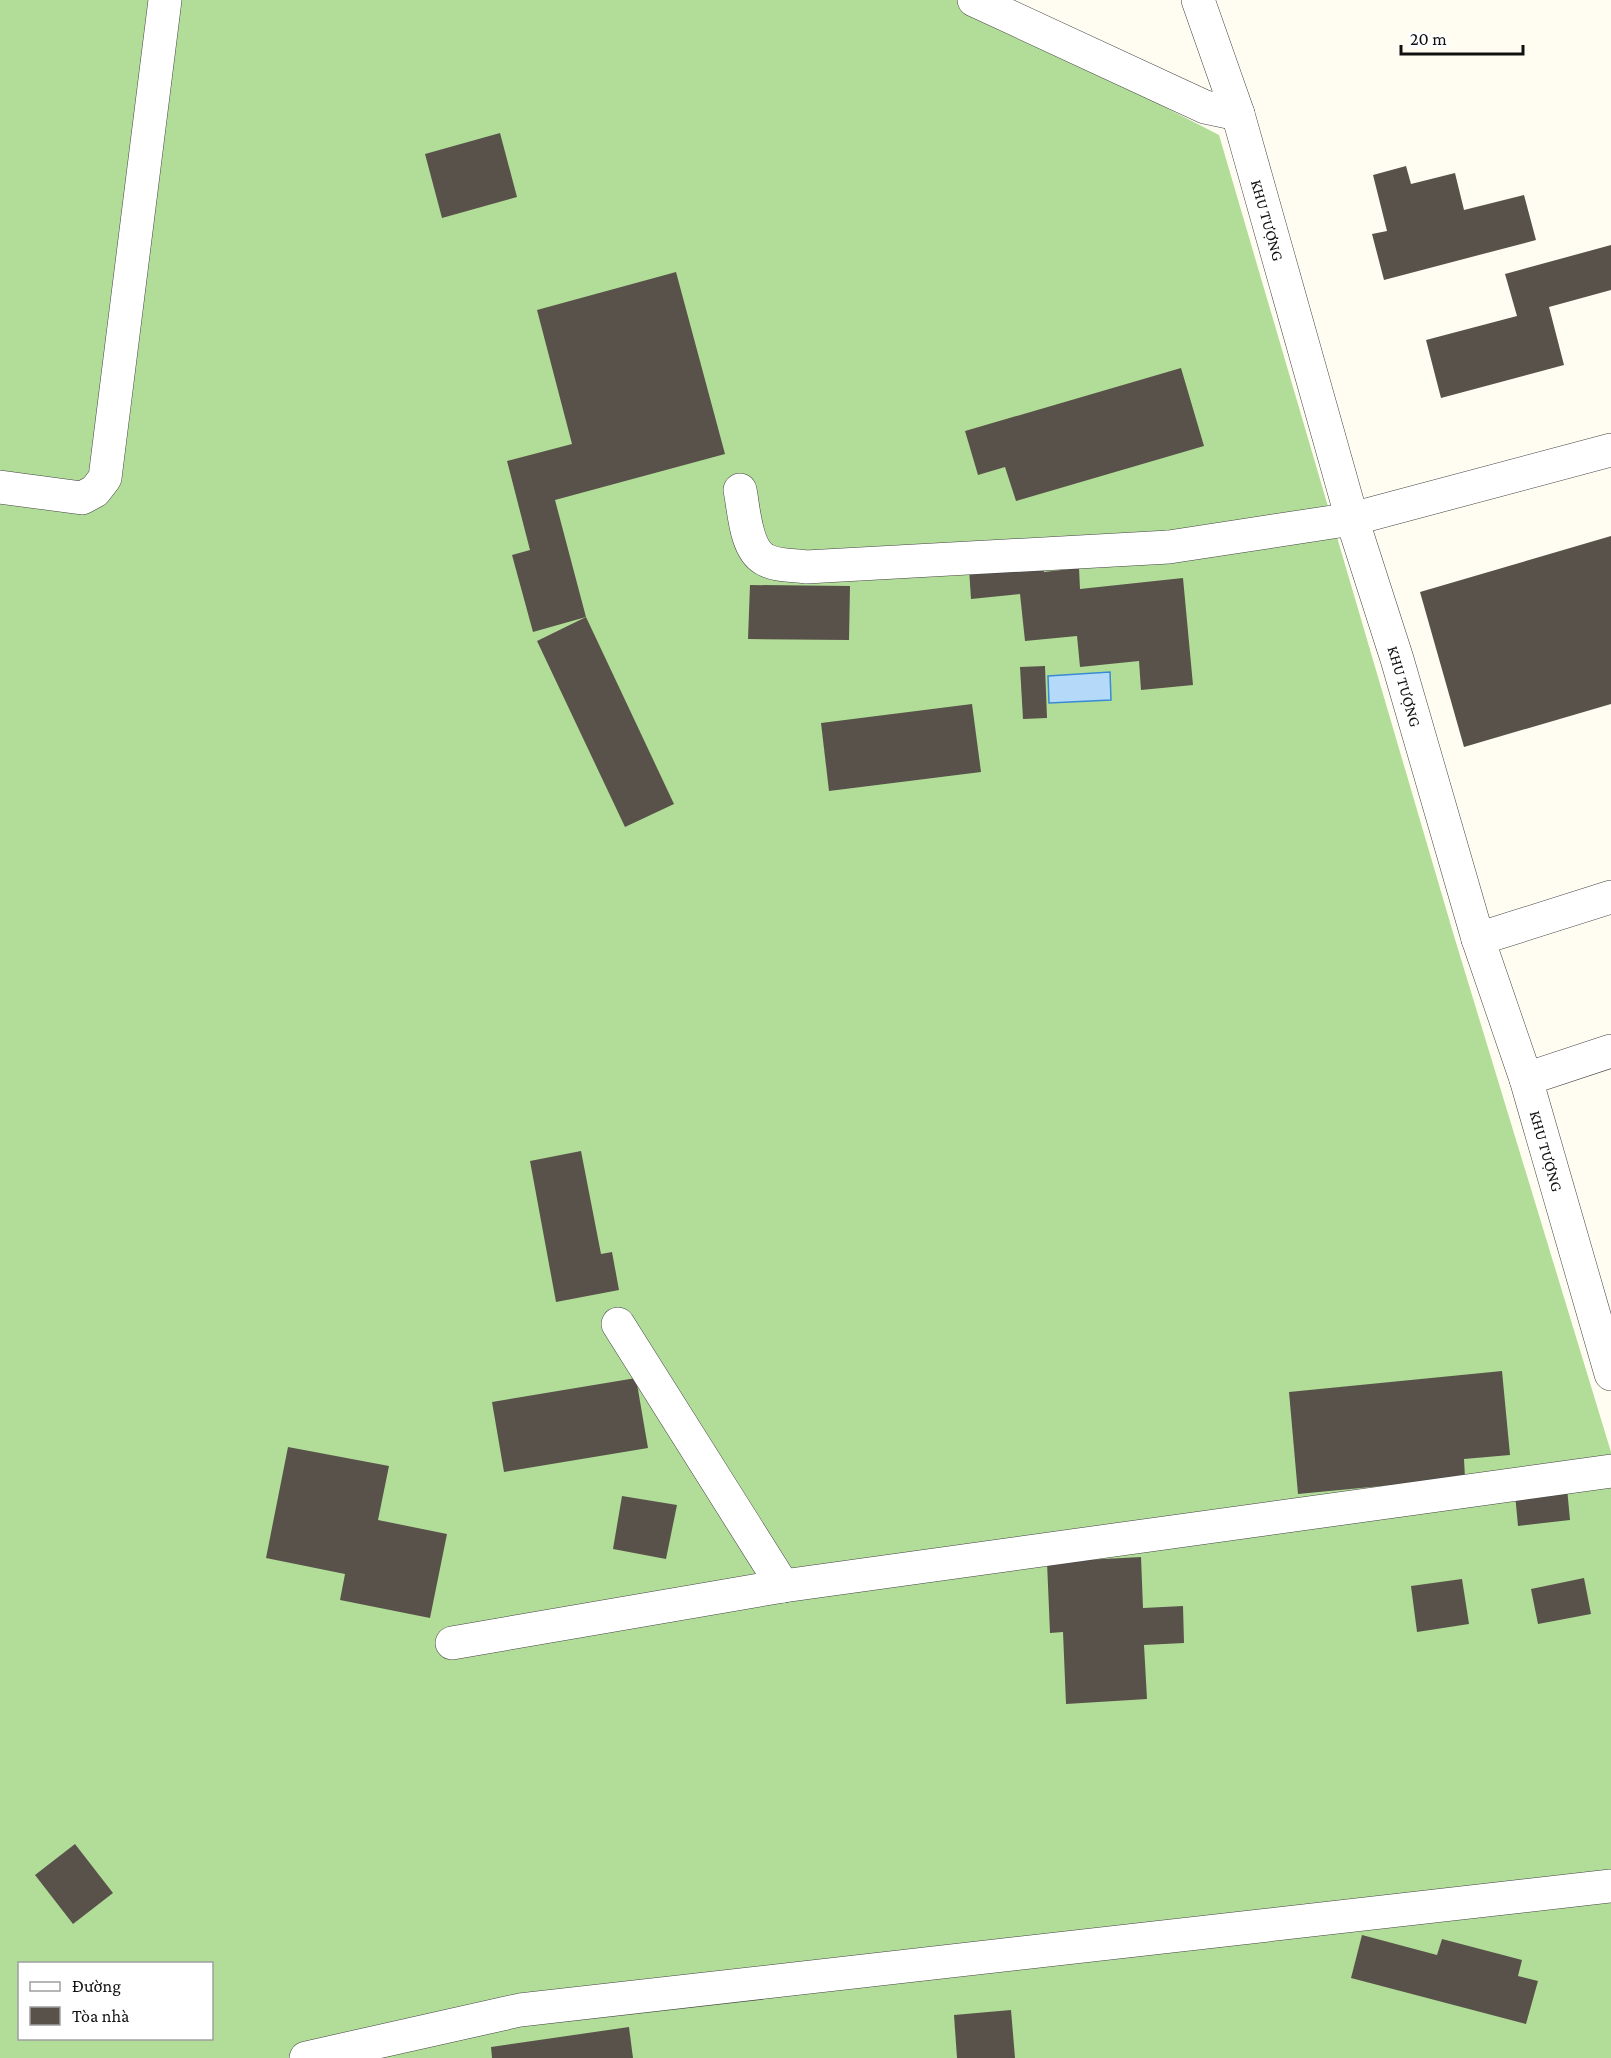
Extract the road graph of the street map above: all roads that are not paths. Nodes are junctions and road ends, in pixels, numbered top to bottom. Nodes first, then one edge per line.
1 (165, 0) edge
2 (974, 0) edge
3 (1198, 0) edge
4 (1239, 114) junction
5 (1611, 450) edge
6 (0, 487) edge
7 (740, 490) dead end
8 (1352, 519) junction
9 (1611, 897) edge
10 (1478, 939) junction
11 (1611, 1051) edge
12 (1526, 1079) junction
13 (618, 1324) dead end
14 (1611, 1374) edge
15 (1611, 1471) edge
16 (783, 1586) junction
17 (452, 1643) dead end
18 (1611, 1886) edge
19 (306, 2058) edge

1 - 6 street
2 - 4 street
3 - 4 street, KHU TƯỢNG
4 - 8 street, KHU TƯỢNG
5 - 8 street
7 - 8 street
8 - 10 street, KHU TƯỢNG
9 - 10 street
10 - 12 street, KHU TƯỢNG
11 - 12 street
12 - 14 street, KHU TƯỢNG
13 - 16 street
15 - 16 street
16 - 17 street
18 - 19 street

